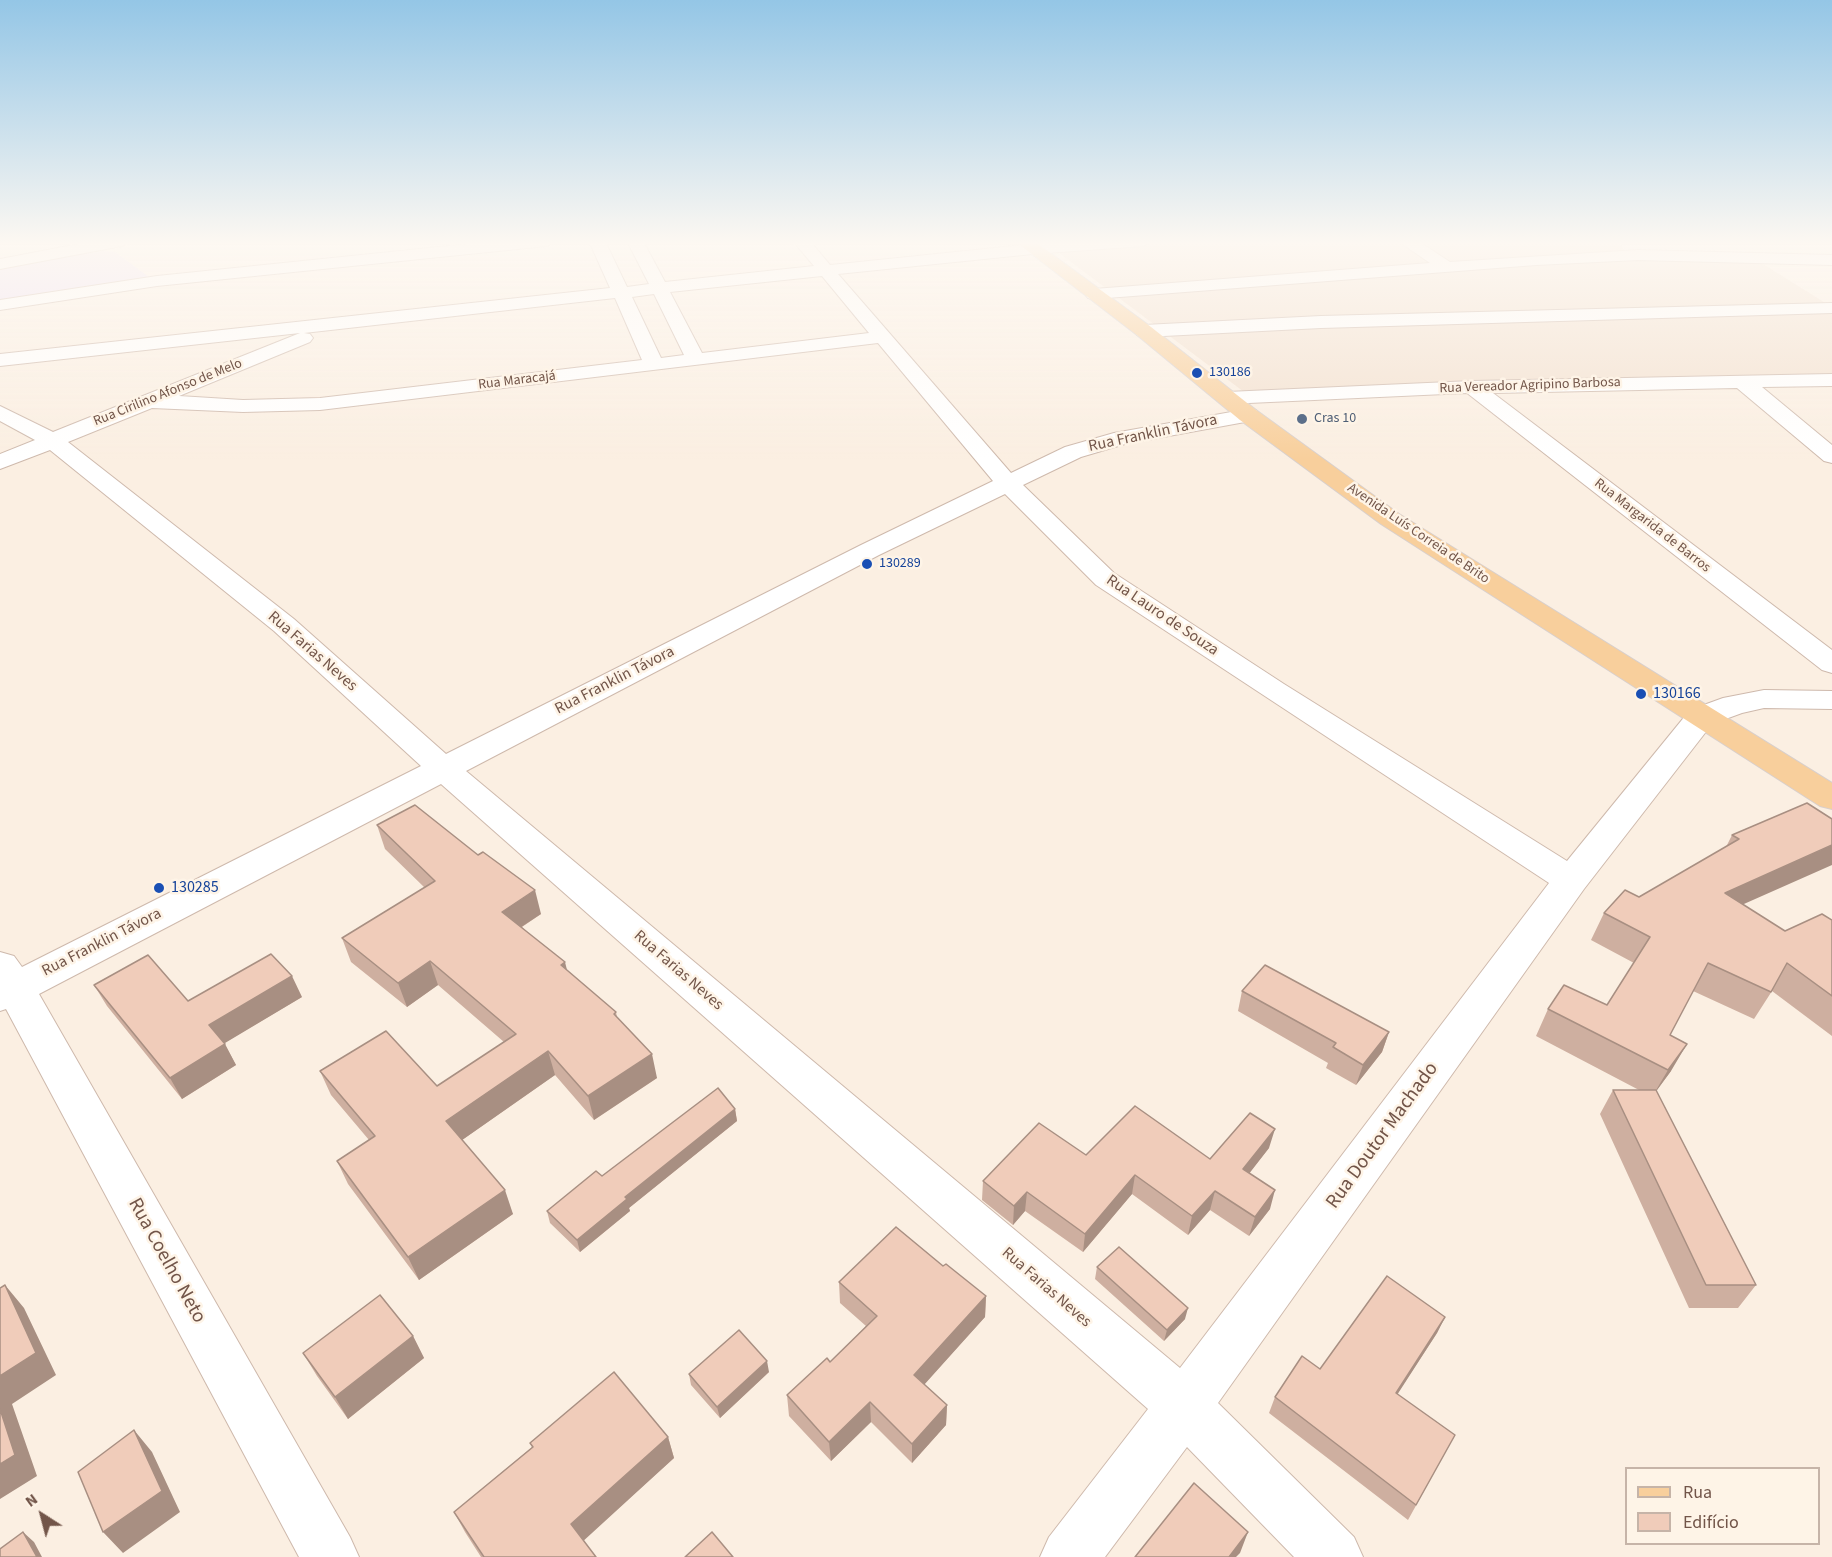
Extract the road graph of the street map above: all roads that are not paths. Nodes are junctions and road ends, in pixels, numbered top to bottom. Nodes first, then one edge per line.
1 (430, 314) edge
2 (631, 314) edge
3 (673, 314) edge
4 (864, 314) edge
5 (1121, 314) edge
6 (1625, 314) edge
7 (335, 324) junction
8 (1144, 331) junction
9 (884, 337) junction
10 (696, 359) junction
11 (0, 360) edge
12 (654, 364) junction
13 (1832, 380) edge
14 (1741, 381) junction
15 (1472, 387) junction
16 (148, 401) junction
17 (1237, 406) junction
18 (0, 412) edge
19 (53, 441) junction
20 (1832, 456) edge
21 (0, 462) edge
22 (1008, 484) junction
23 (1832, 664) edge
24 (1832, 700) edge
25 (1701, 717) junction
26 (443, 769) junction
27 (1832, 798) edge
28 (1571, 880) junction
29 (5, 983) edge
30 (1184, 1406) junction
31 (330, 1557) edge
32 (1069, 1557) edge
33 (1334, 1557) edge

1 - 7 street
2 - 12 street
3 - 10 street
4 - 9 street, Rua Lauro de Souza
5 - 8 main road, Avenida Luís Correia de Brito
6 - 8 street
7 - 11 street
7 - 16 street, Rua Cirilino Afonso de Melo
8 - 17 main road, Avenida Luís Correia de Brito
9 - 10 street, Rua Maracajá
9 - 22 street, Rua Lauro de Souza
10 - 12 street, Rua Maracajá
12 - 16 street, Rua Maracajá
13 - 14 street, Rua Vereador Agripino Barbosa
14 - 15 street, Rua Vereador Agripino Barbosa
14 - 20 street
15 - 17 street, Rua Vereador Agripino Barbosa
15 - 23 street, Rua Margarida de Barros
16 - 19 street, Rua Cirilino Afonso de Melo
17 - 22 street, Rua Franklin Távora
17 - 25 main road, Avenida Luís Correia de Brito
18 - 19 street, Rua Farias Neves
19 - 21 street, Rua Cirilino Afonso de Melo
19 - 26 street, Rua Farias Neves
22 - 26 street, Rua Franklin Távora
22 - 28 street, Rua Lauro de Souza
24 - 25 street
25 - 27 main road, Avenida Luís Correia de Brito
25 - 28 street, Rua Doutor Machado
26 - 29 street, Rua Franklin Távora
26 - 30 street, Rua Farias Neves
28 - 30 street, Rua Doutor Machado
29 - 31 street, Rua Coelho Neto
30 - 32 street, Rua Doutor Machado
30 - 33 street, Rua Farias Neves

